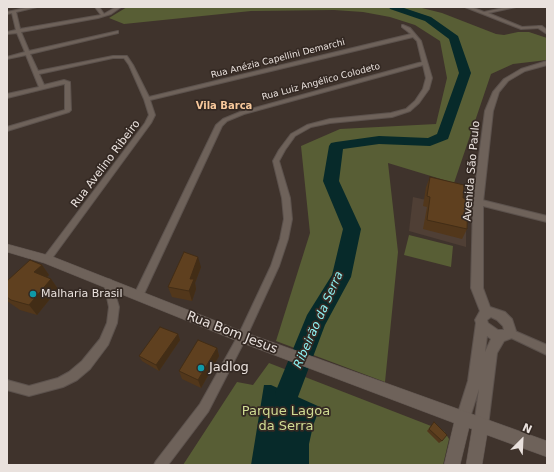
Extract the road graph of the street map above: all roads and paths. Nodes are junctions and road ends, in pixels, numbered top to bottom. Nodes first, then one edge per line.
1 (35, 7) edge
2 (97, 7) edge
3 (120, 7) edge
4 (467, 7) edge
5 (514, 7) edge
6 (14, 12) junction
7 (7, 13) edge
8 (483, 14) junction
9 (103, 16) junction
10 (547, 25) edge
11 (402, 26) dead end
12 (540, 27) junction
13 (18, 31) junction
14 (116, 32) dead end
15 (547, 32) edge
16 (7, 33) edge
17 (414, 35) junction
18 (28, 53) junction
19 (7, 58) edge
20 (424, 63) junction
21 (547, 63) edge
22 (36, 73) junction
23 (42, 88) junction
24 (7, 96) edge
25 (147, 99) junction
26 (7, 129) edge
27 (478, 202) junction
28 (547, 219) edge
29 (7, 248) edge
30 (47, 259) junction
31 (108, 283) junction
32 (139, 295) junction
33 (485, 318) junction
34 (504, 334) junction
35 (242, 337) junction
36 (547, 350) edge
37 (7, 385) edge
38 (463, 419) junction
39 (481, 426) junction
40 (547, 449) edge
41 (160, 465) edge
42 (452, 465) edge
43 (474, 465) edge

1 - 6 street
2 - 9 street
3 - 9 street
4 - 8 street
5 - 8 street
6 - 7 street
6 - 13 street
8 - 12 street
9 - 13 street
10 - 12 street
11 - 17 street
12 - 15 street
13 - 16 street
13 - 18 street
14 - 18 street
17 - 20 street
17 - 25 street, Rua Anézia Capellini Demarchi
18 - 19 street
18 - 22 street
20 - 32 street, Rua Luiz Angélico Colodeto
20 - 35 street
21 - 27 street, Avenida São Paulo
22 - 23 street
22 - 25 street, Rua Avelino Ribeiro
23 - 24 street
23 - 26 street
25 - 30 street, Rua Avelino Ribeiro
27 - 28 street
27 - 33 street, Avenida São Paulo
29 - 30 main road, Rua Bom Jesus
30 - 31 main road, Rua Bom Jesus
31 - 32 main road, Rua Bom Jesus
31 - 37 street
32 - 35 main road, Rua Bom Jesus
33 - 34 street
33 - 34 street
33 - 38 street
34 - 36 street
34 - 39 street
35 - 38 main road, Rua Bom Jesus
35 - 41 street
38 - 39 main road, Rua Bom Jesus
38 - 42 main road
39 - 40 main road, Rua Bom Jesus
39 - 43 main road

